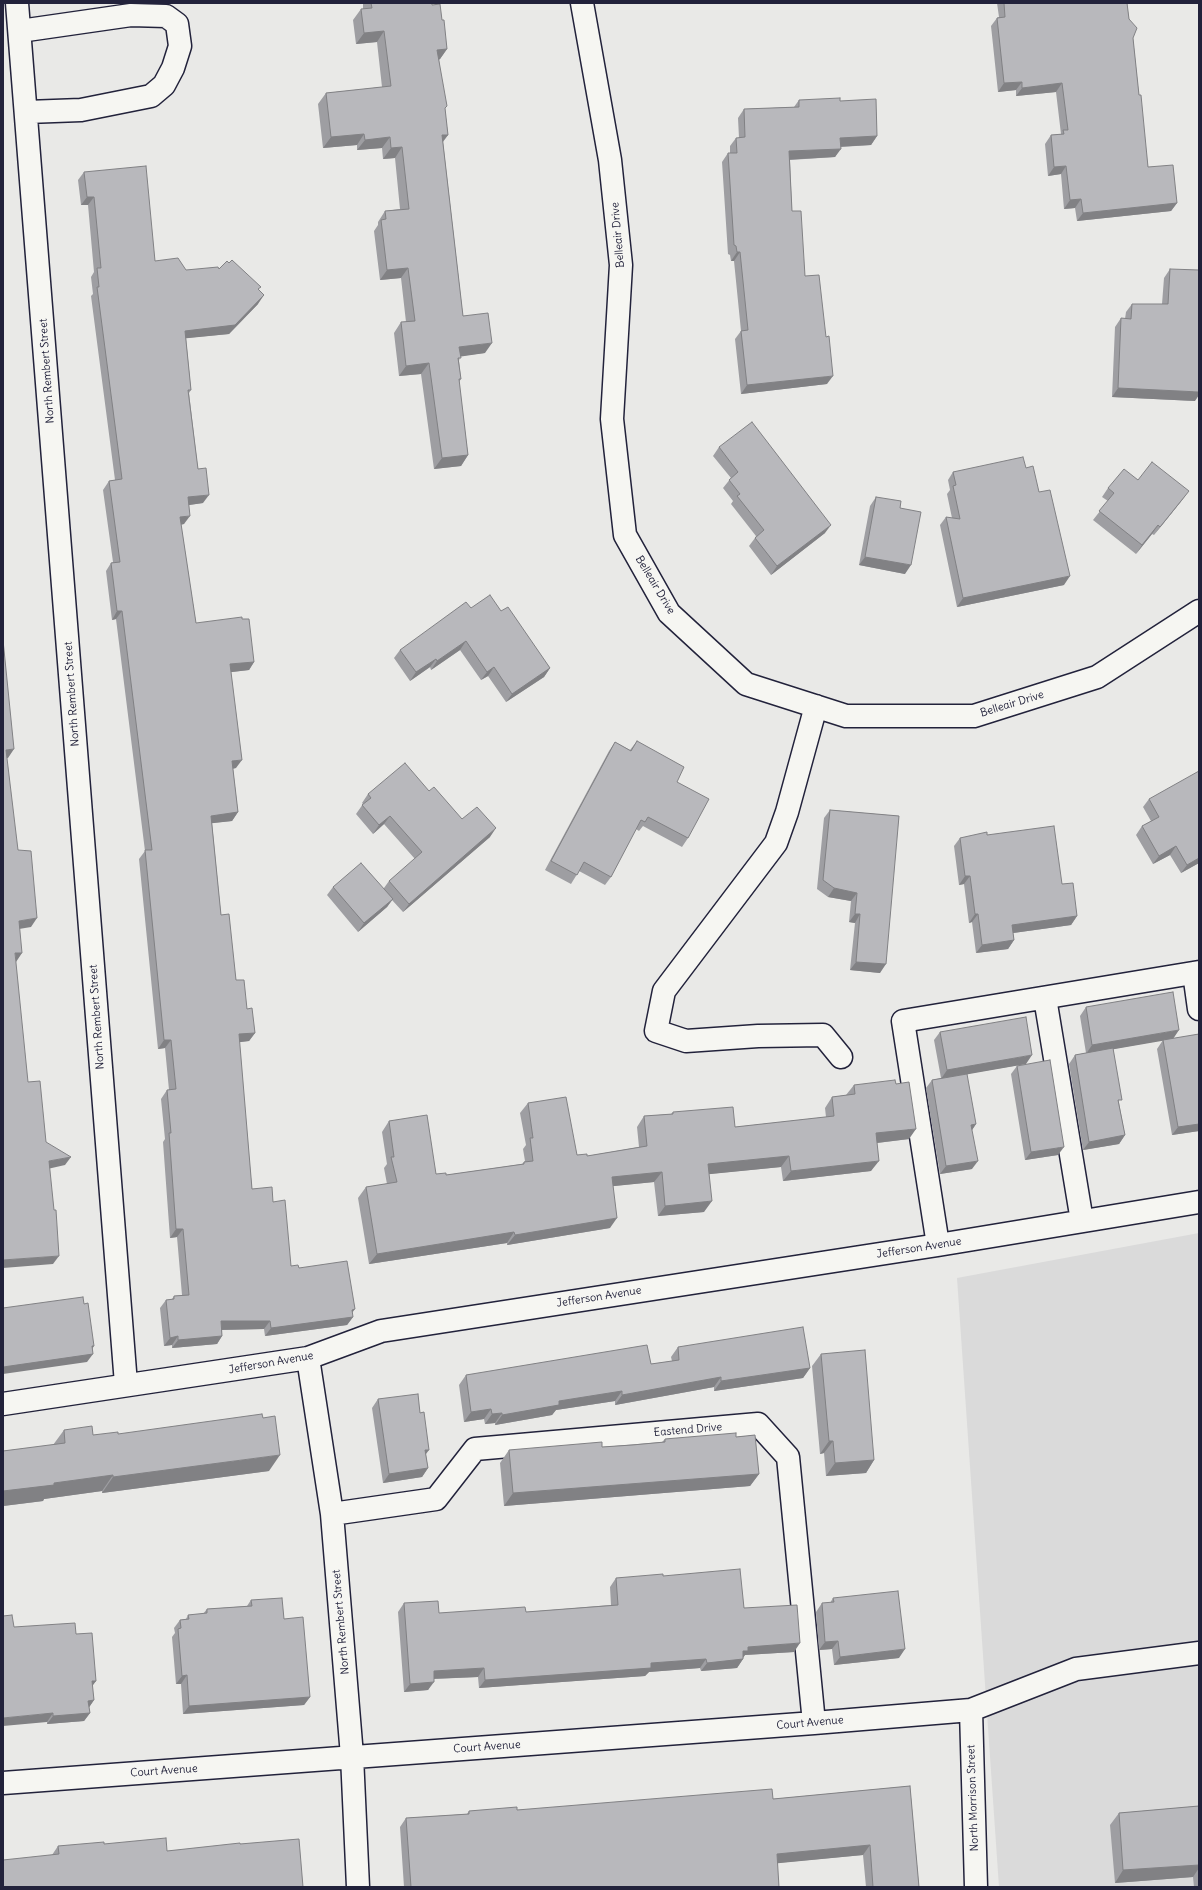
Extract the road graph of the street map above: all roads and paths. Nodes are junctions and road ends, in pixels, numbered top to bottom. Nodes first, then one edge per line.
1 (582, 3) edge
2 (14, 17) edge
3 (27, 112) junction
4 (1199, 611) edge
5 (816, 706) junction
6 (1196, 972) edge
7 (1045, 998) junction
8 (1199, 1009) edge
9 (841, 1057) dead end
10 (1199, 1202) edge
11 (1082, 1221) junction
12 (938, 1245) junction
13 (308, 1358) junction
14 (126, 1384) junction
15 (3, 1404) edge
16 (332, 1514) junction
17 (1199, 1653) edge
18 (971, 1710) junction
19 (814, 1723) junction
20 (352, 1756) junction
21 (3, 1784) edge
22 (358, 1887) edge
23 (976, 1887) edge

1 - 5 street, Belleair Drive
2 - 3 street, North Rembert Street
2 - 3 street
3 - 14 street, North Rembert Street
4 - 5 street, Belleair Drive
5 - 9 street
6 - 7 street
6 - 8 street
7 - 11 street
7 - 12 street
10 - 11 street, Jefferson Avenue
11 - 12 street, Jefferson Avenue
12 - 13 street, Jefferson Avenue
13 - 14 street, Jefferson Avenue
13 - 16 street, North Rembert Street
14 - 15 street, Jefferson Avenue
16 - 19 street, Eastend Drive
16 - 20 street, North Rembert Street
17 - 18 street, Court Avenue
18 - 19 street, Court Avenue
18 - 23 street, North Morrison Street
19 - 20 street, Court Avenue
20 - 21 street, Court Avenue
20 - 22 street, North Rembert Street

